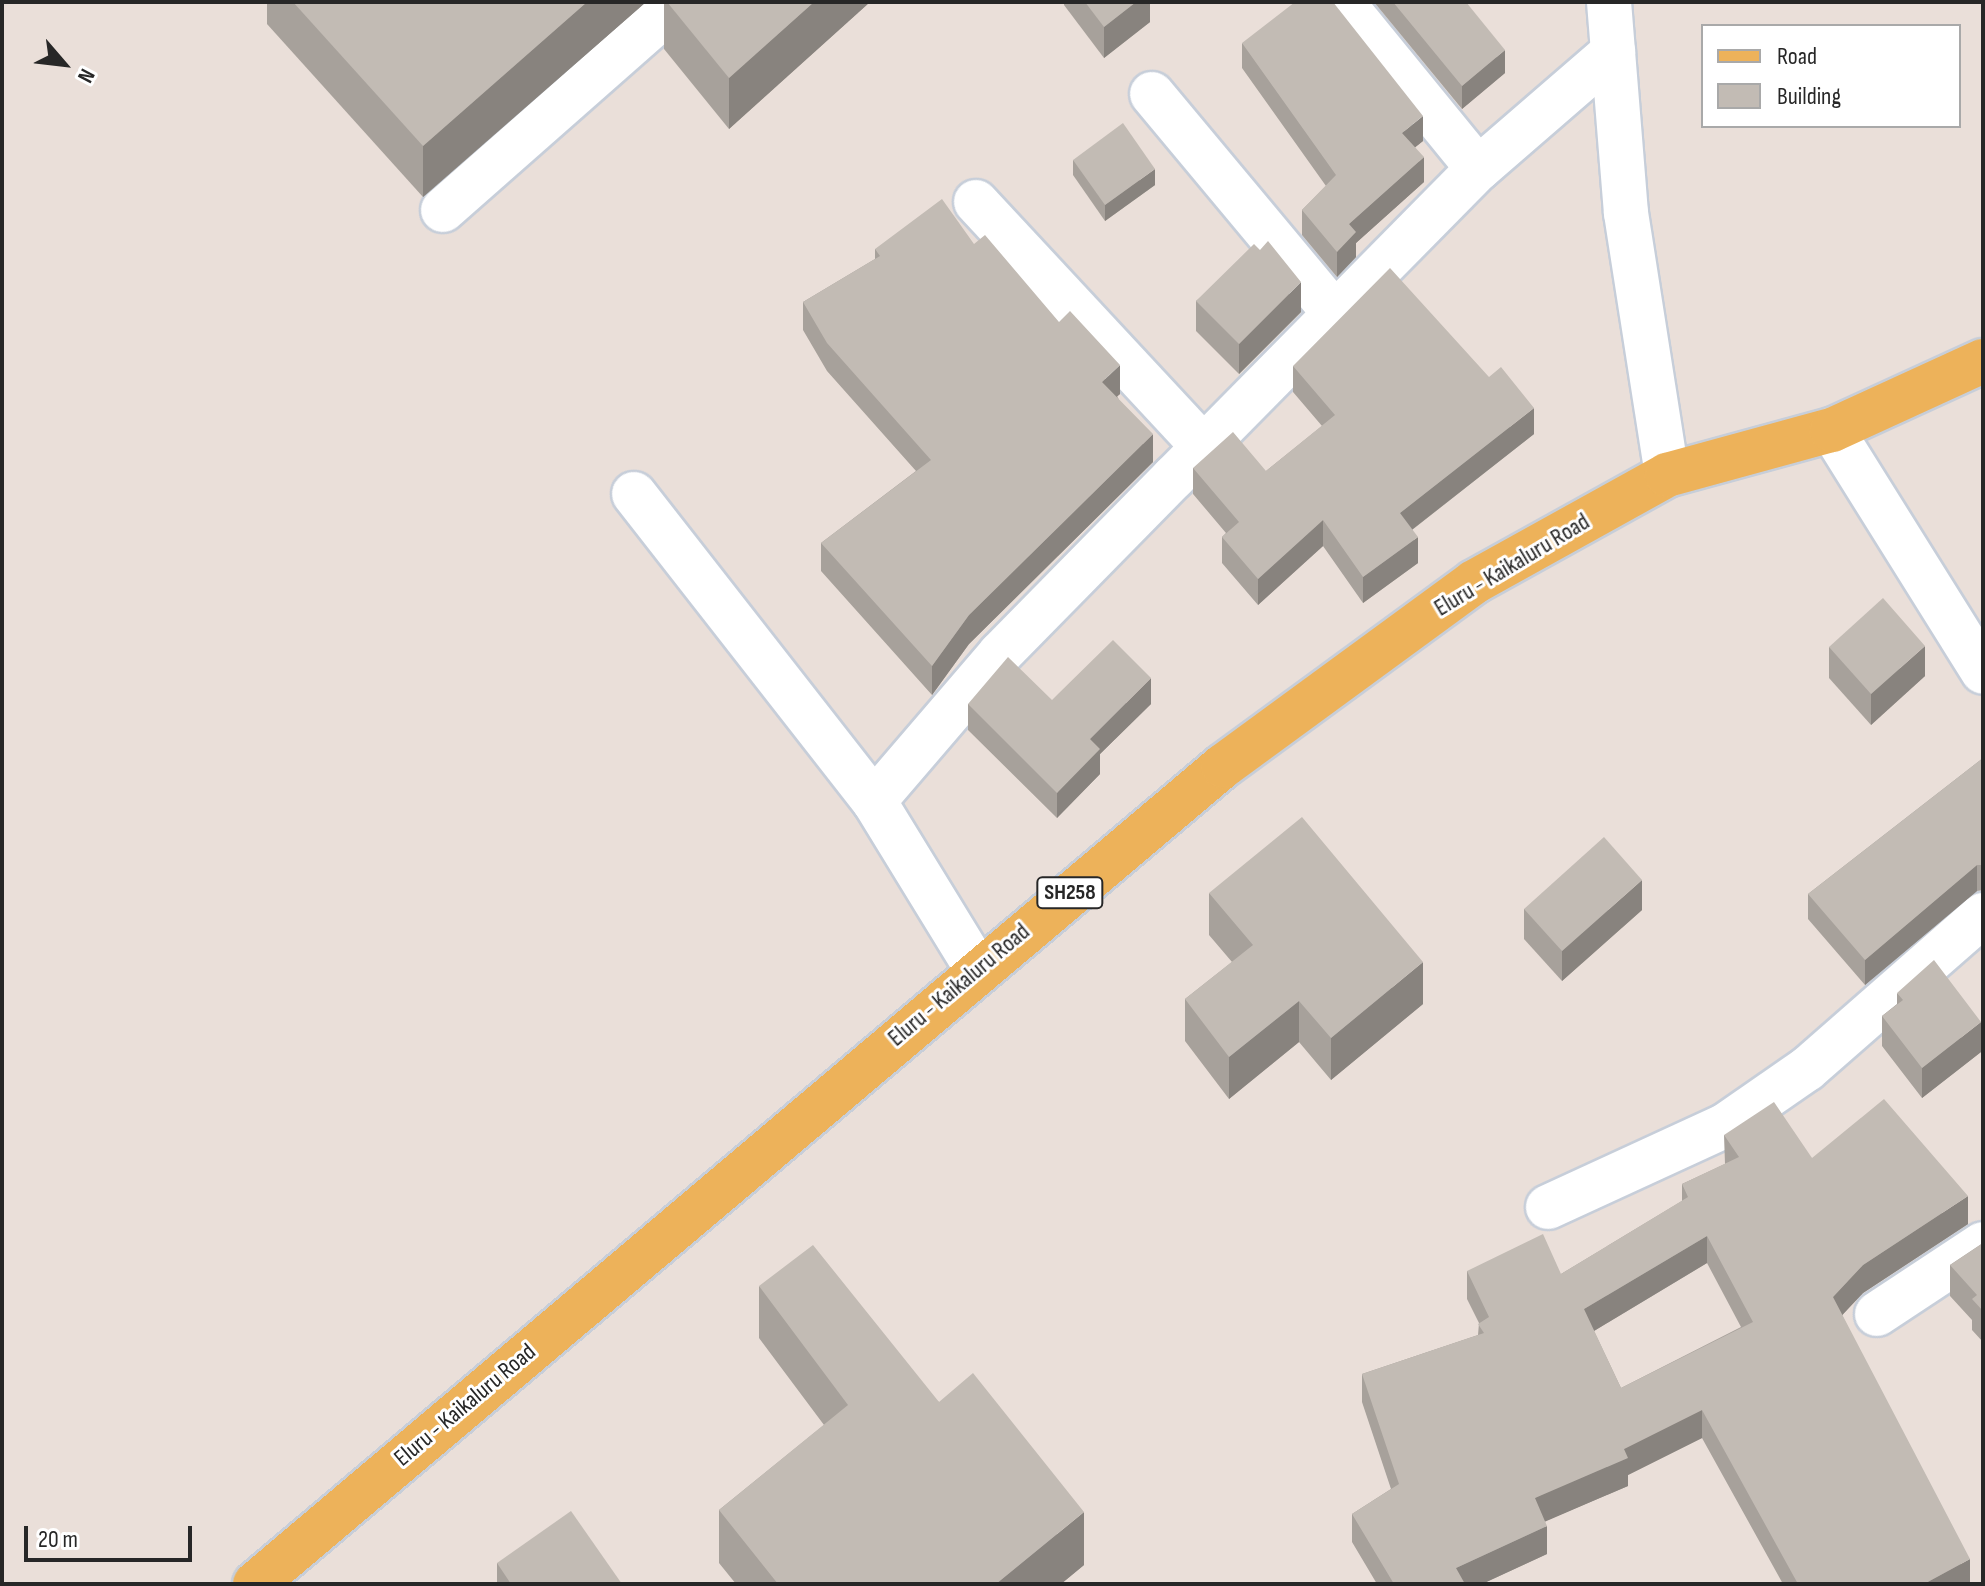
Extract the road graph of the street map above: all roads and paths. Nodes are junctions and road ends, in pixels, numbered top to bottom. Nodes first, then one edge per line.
1 (679, 2) edge
2 (1342, 2) edge
3 (1609, 2) edge
4 (1613, 52) junction
5 (1152, 94) dead end
6 (1478, 169) junction
7 (976, 202) dead end
8 (443, 210) dead end
9 (1336, 315) junction
10 (1983, 361) edge
11 (1832, 430) junction
12 (1204, 447) junction
13 (1667, 475) junction
14 (634, 494) dead end
15 (1983, 672) edge
16 (874, 801) junction
17 (1983, 915) edge
18 (977, 969) junction
19 (1548, 1207) dead end
20 (1983, 1244) edge
21 (1877, 1314) dead end
22 (255, 1584) edge

1 - 8 street
2 - 6 street
3 - 4 street
4 - 6 street
4 - 13 street
5 - 9 street
6 - 9 street
7 - 12 street
9 - 12 street
10 - 11 main road, Eluru - Kaikaluru Road / SH258
11 - 13 main road, Eluru - Kaikaluru Road / SH258
11 - 15 street
12 - 16 street
13 - 18 main road, Eluru - Kaikaluru Road / SH258
14 - 16 street
16 - 18 street
17 - 19 street
18 - 22 main road, Eluru - Kaikaluru Road / SH258
20 - 21 street

